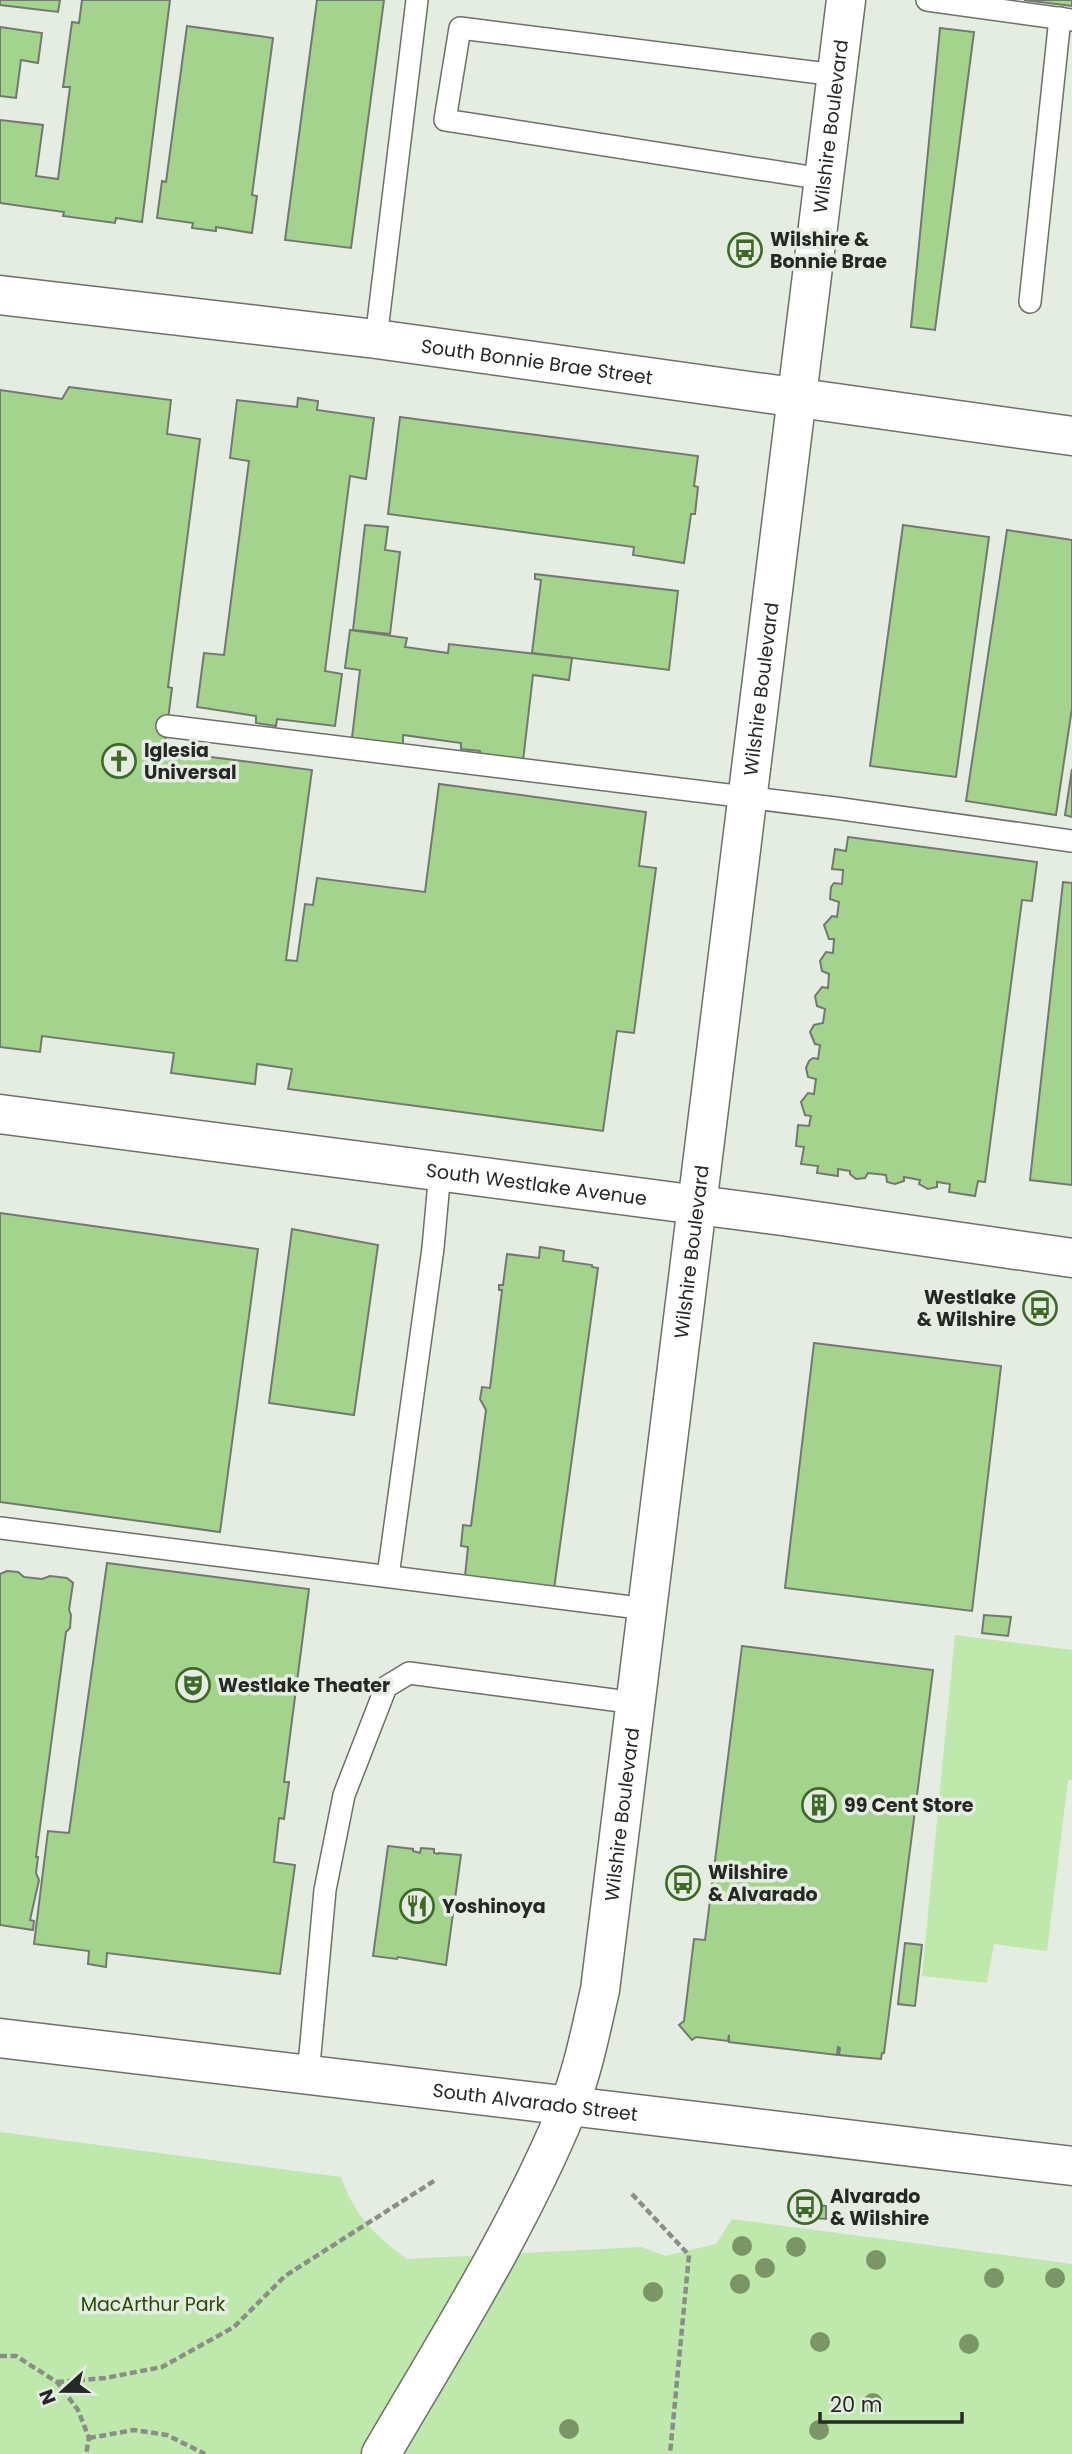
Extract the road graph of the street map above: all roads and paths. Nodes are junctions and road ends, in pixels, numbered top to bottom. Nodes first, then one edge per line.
1 (417, 0) edge
2 (846, 0) edge
3 (927, 0) edge
4 (1066, 19) edge
5 (836, 75) junction
6 (823, 179) junction
7 (0, 295) edge
8 (1030, 303) dead end
9 (376, 339) junction
10 (796, 398) junction
11 (1072, 436) edge
12 (167, 726) dead end
13 (747, 798) junction
14 (1072, 841) edge
15 (0, 1114) edge
16 (440, 1171) junction
17 (697, 1205) junction
18 (1072, 1258) edge
19 (0, 1528) edge
20 (388, 1576) junction
21 (648, 1609) junction
22 (636, 1703) junction
23 (0, 2038) edge
24 (309, 2076) junction
25 (569, 2106) junction
26 (1072, 2166) edge
27 (437, 2179) dead end
28 (632, 2194) dead end
29 (0, 2356) edge
30 (57, 2382) junction
31 (89, 2438) junction
32 (86, 2454) edge
33 (205, 2454) edge
34 (381, 2454) edge
35 (670, 2454) edge

1 - 9 lane
2 - 5 main road, Wilshire Boulevard
3 - 4 lane
4 - 8 lane
5 - 6 main road, Wilshire Boulevard
5 - 6 lane
6 - 10 main road, Wilshire Boulevard
7 - 9 main road, South Bonnie Brae Street
9 - 10 main road, South Bonnie Brae Street
10 - 11 main road, South Bonnie Brae Street
10 - 13 main road, Wilshire Boulevard
12 - 13 lane
13 - 14 lane
13 - 17 main road, Wilshire Boulevard
15 - 16 main road, South Westlake Avenue
16 - 17 main road, South Westlake Avenue
16 - 20 lane
17 - 18 main road, South Westlake Avenue
17 - 21 main road, Wilshire Boulevard
19 - 20 lane
20 - 21 lane
21 - 22 main road, Wilshire Boulevard
22 - 24 lane
22 - 25 main road, Wilshire Boulevard
23 - 24 main road, South Alvarado Street
24 - 25 main road, South Alvarado Street
25 - 26 main road, South Alvarado Street
25 - 34 main road, Wilshire Boulevard
27 - 30 path
28 - 35 path
29 - 30 path
30 - 31 path
31 - 32 path
31 - 33 path

